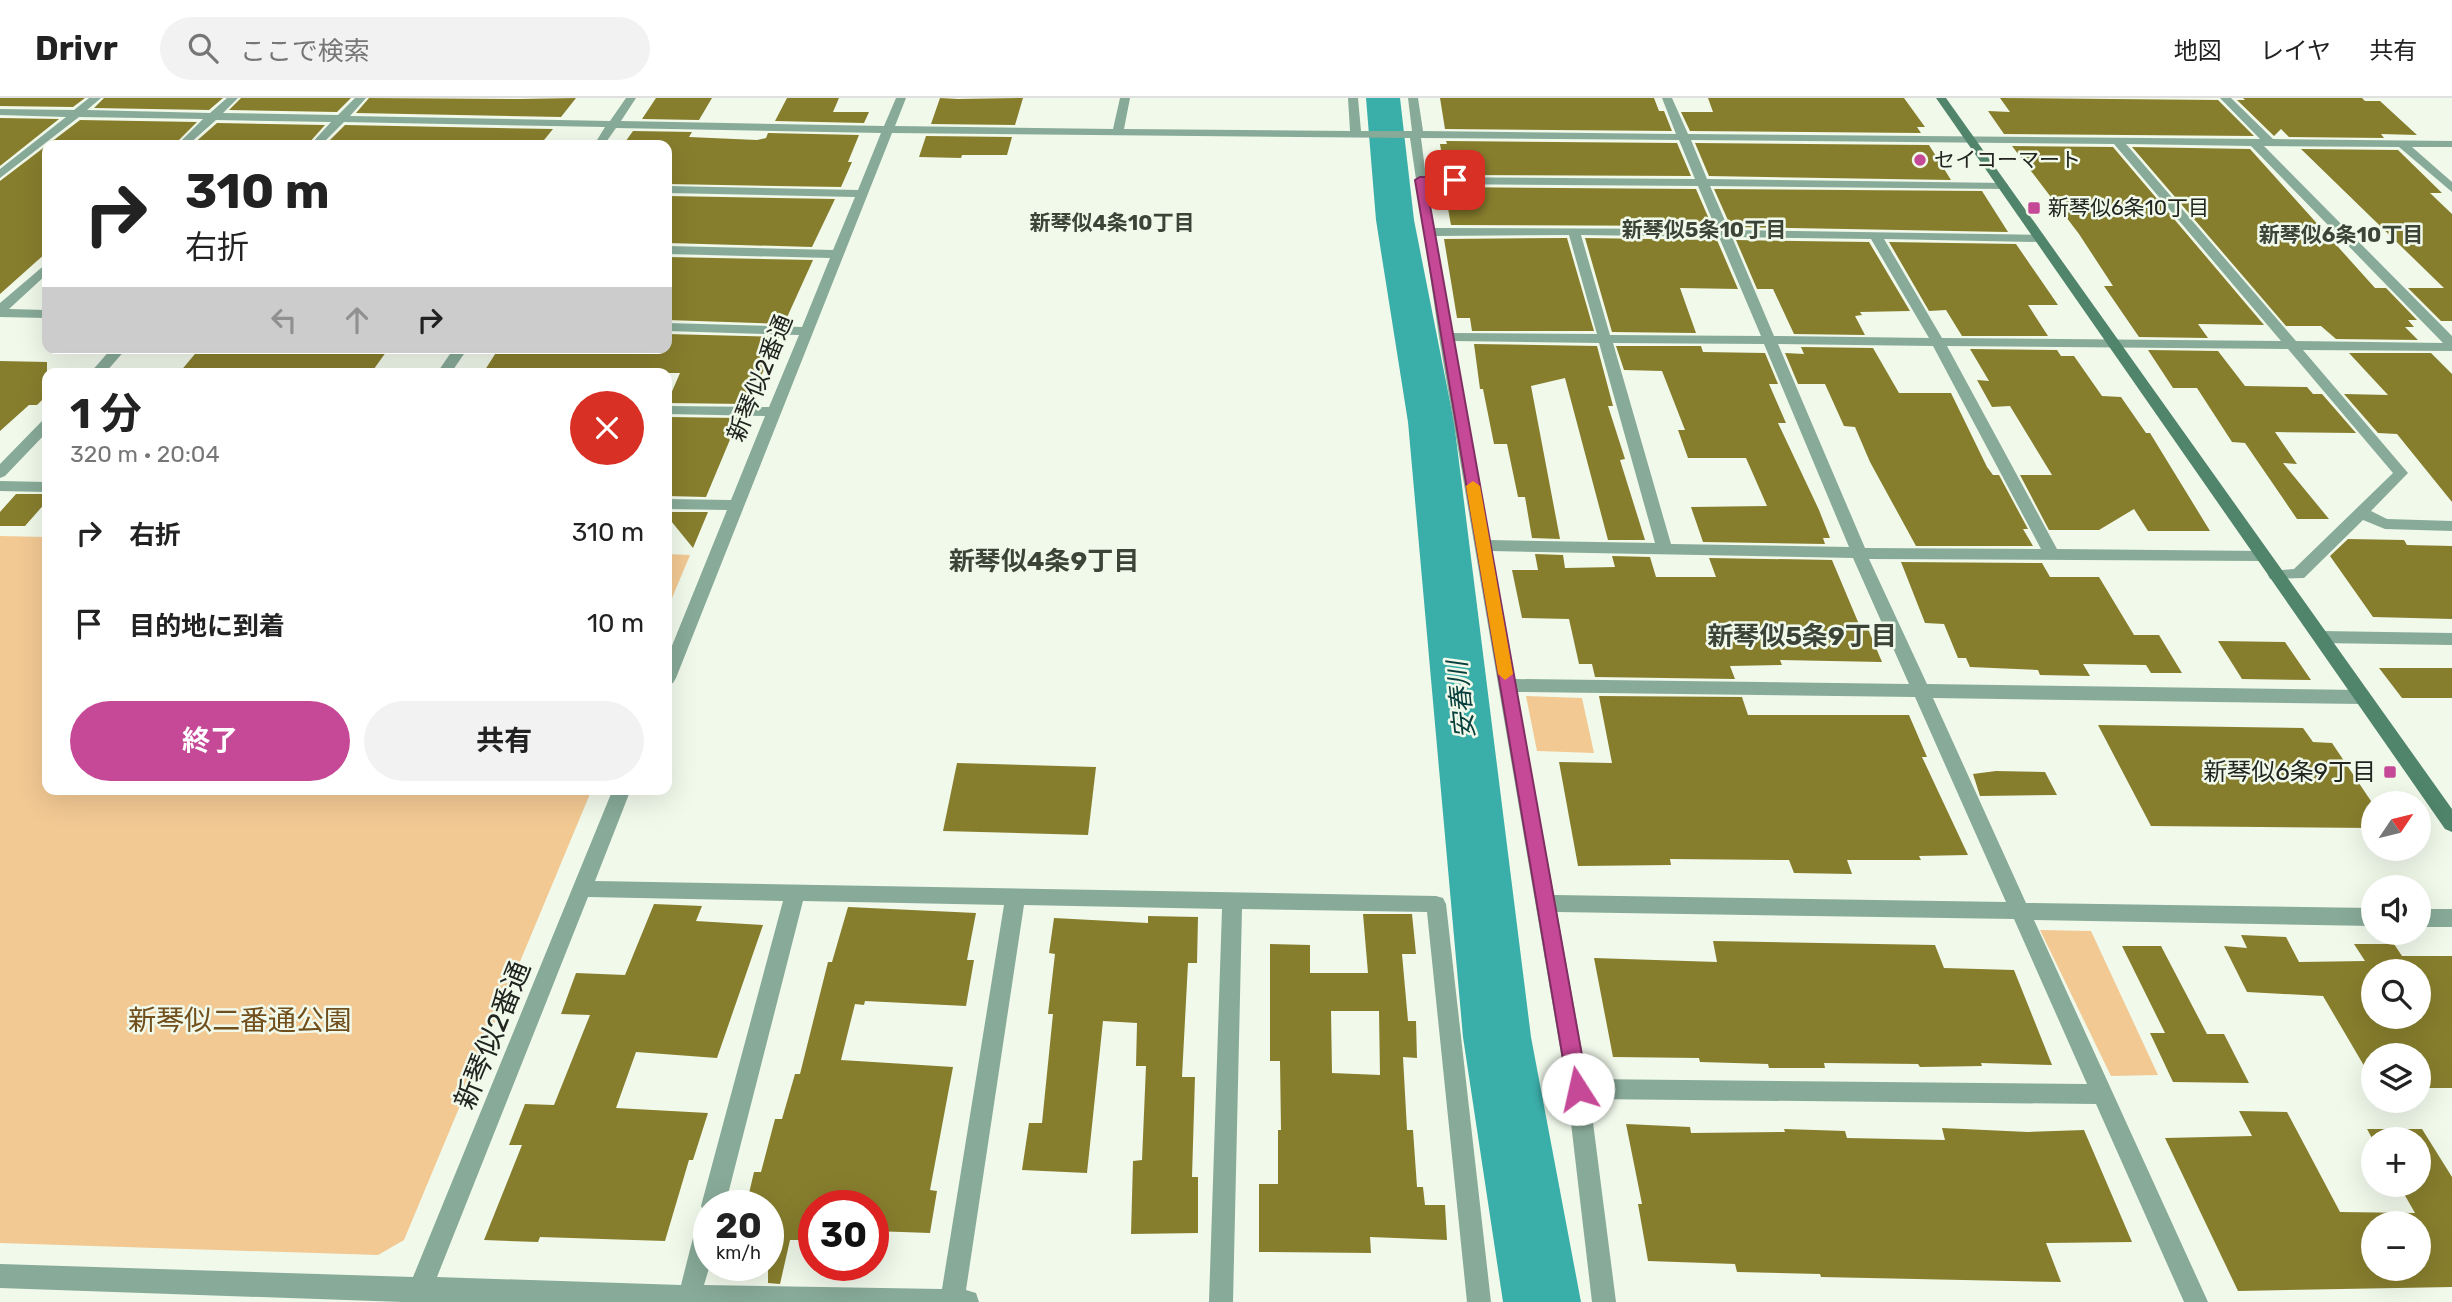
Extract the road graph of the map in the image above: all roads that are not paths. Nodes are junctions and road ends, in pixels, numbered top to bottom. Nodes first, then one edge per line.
1 (96, 98) edge
2 (233, 98) edge
3 (361, 98) edge
4 (631, 98) edge
5 (901, 98) edge
6 (1125, 98) edge
7 (1353, 98) edge
8 (1413, 98) edge
9 (1667, 98) edge
10 (1941, 98) edge
11 (2225, 98) edge
12 (0, 112) edge
13 (76, 114) junction
14 (213, 117) junction
15 (341, 119) junction
16 (614, 124) junction
17 (889, 129) junction
18 (1118, 132) junction
19 (1356, 134) junction
20 (1411, 135) junction
21 (1684, 137) junction
22 (44, 140) edge
23 (188, 140) edge
24 (320, 140) edge
25 (603, 140) edge
26 (1970, 140) junction
27 (2117, 141) junction
28 (42, 142) edge
29 (2254, 142) junction
30 (2270, 142) junction
31 (2402, 144) junction
32 (2452, 144) edge
33 (0, 176) edge
34 (1420, 180) junction
35 (1703, 183) junction
36 (2002, 185) junction
37 (2452, 188) edge
38 (672, 189) edge
39 (863, 194) junction
40 (1574, 231) junction
41 (1429, 232) junction
42 (1724, 233) junction
43 (1875, 234) junction
44 (2039, 238) junction
45 (672, 250) edge
46 (838, 254) junction
47 (42, 272) edge
48 (0, 311) edge
49 (42, 314) edge
50 (672, 327) edge
51 (807, 331) junction
52 (1446, 337) junction
53 (1606, 338) junction
54 (1770, 340) junction
55 (1938, 342) junction
56 (2114, 344) junction
57 (2295, 346) junction
58 (2452, 346) edge
59 (114, 354) edge
60 (102, 368) edge
61 (672, 410) edge
62 (774, 412) junction
63 (42, 429) edge
64 (0, 473) edge
65 (0, 486) edge
66 (42, 487) edge
67 (672, 504) edge
68 (737, 505) junction
69 (2362, 513) junction
70 (2452, 526) edge
71 (1483, 545) junction
72 (1665, 550) junction
73 (1859, 553) junction
74 (2052, 554) junction
75 (2263, 556) junction
76 (2276, 575) junction
77 (2320, 637) junction
78 (2452, 639) edge
79 (672, 666) edge
80 (1507, 685) junction
81 (1922, 692) junction
82 (2362, 697) junction
83 (620, 795) edge
84 (2452, 824) edge
85 (581, 889) junction
86 (795, 893) junction
87 (1015, 897) junction
88 (1232, 901) junction
89 (1545, 903) junction
90 (2020, 911) junction
91 (2361, 917) edge
92 (2431, 918) edge
93 (2452, 918) edge
94 (1578, 1089) junction
95 (2104, 1094) junction
96 (717, 1190) edge
97 (0, 1276) edge
98 (694, 1281) edge
99 (418, 1295) edge
100 (689, 1299) edge
101 (952, 1302) edge
102 (967, 1302) edge
103 (1221, 1302) edge
104 (1479, 1302) edge
105 (1604, 1302) edge
106 (2196, 1302) edge

1 - 13 street
2 - 14 street
3 - 15 street
4 - 16 street
5 - 17 street, 新琴似2番通
6 - 18 street
7 - 19 street
8 - 20 street
9 - 21 street
10 - 26 street
11 - 30 street
12 - 13 street
13 - 14 street
13 - 22 street
14 - 15 street
14 - 23 street
15 - 16 street
15 - 24 street
16 - 17 street
16 - 25 street
17 - 18 street
17 - 39 street, 新琴似2番通
18 - 19 street
19 - 20 street
20 - 21 street
20 - 34 street
21 - 26 street
21 - 35 street
26 - 27 street
26 - 36 street
27 - 29 street
27 - 57 street
28 - 33 street
29 - 30 street
29 - 58 street
30 - 31 street
31 - 32 street
31 - 37 street
34 - 35 street
34 - 41 street
35 - 36 street
35 - 42 street
36 - 44 street
38 - 39 street
39 - 46 street, 新琴似2番通
40 - 41 street
40 - 42 street
40 - 53 street
41 - 52 street
42 - 43 street
42 - 54 street
43 - 44 street
43 - 55 street
44 - 56 street
45 - 46 street
46 - 51 street, 新琴似2番通
47 - 48 street
48 - 49 street
50 - 51 street
51 - 62 street, 新琴似2番通
52 - 53 street
52 - 71 street
53 - 54 street
53 - 72 street
54 - 55 street
54 - 73 street
55 - 56 street
55 - 74 street
56 - 57 street
56 - 75 street
57 - 58 street
57 - 69 street
59 - 60 street
61 - 62 street
62 - 68 street, 新琴似2番通
63 - 64 street
65 - 66 street
67 - 68 street
68 - 79 street, 新琴似2番通
69 - 70 street
69 - 76 street
71 - 72 street
71 - 80 street
72 - 73 street
73 - 74 street
73 - 81 street
74 - 75 street
75 - 76 street
76 - 77 street
77 - 78 street
77 - 82 street
80 - 81 street
80 - 89 street
81 - 82 street
81 - 90 street
82 - 84 street
83 - 85 street, 新琴似2番通
85 - 86 street
85 - 99 street, 新琴似2番通
86 - 87 street
86 - 96 street
87 - 88 street
87 - 101 street
88 - 103 street
88 - 104 street
89 - 90 street
89 - 94 street
90 - 91 street
90 - 95 street
92 - 93 street
94 - 95 street
94 - 105 street
95 - 106 street
97 - 99 street
98 - 100 street
99 - 100 street
100 - 101 street
101 - 102 street

